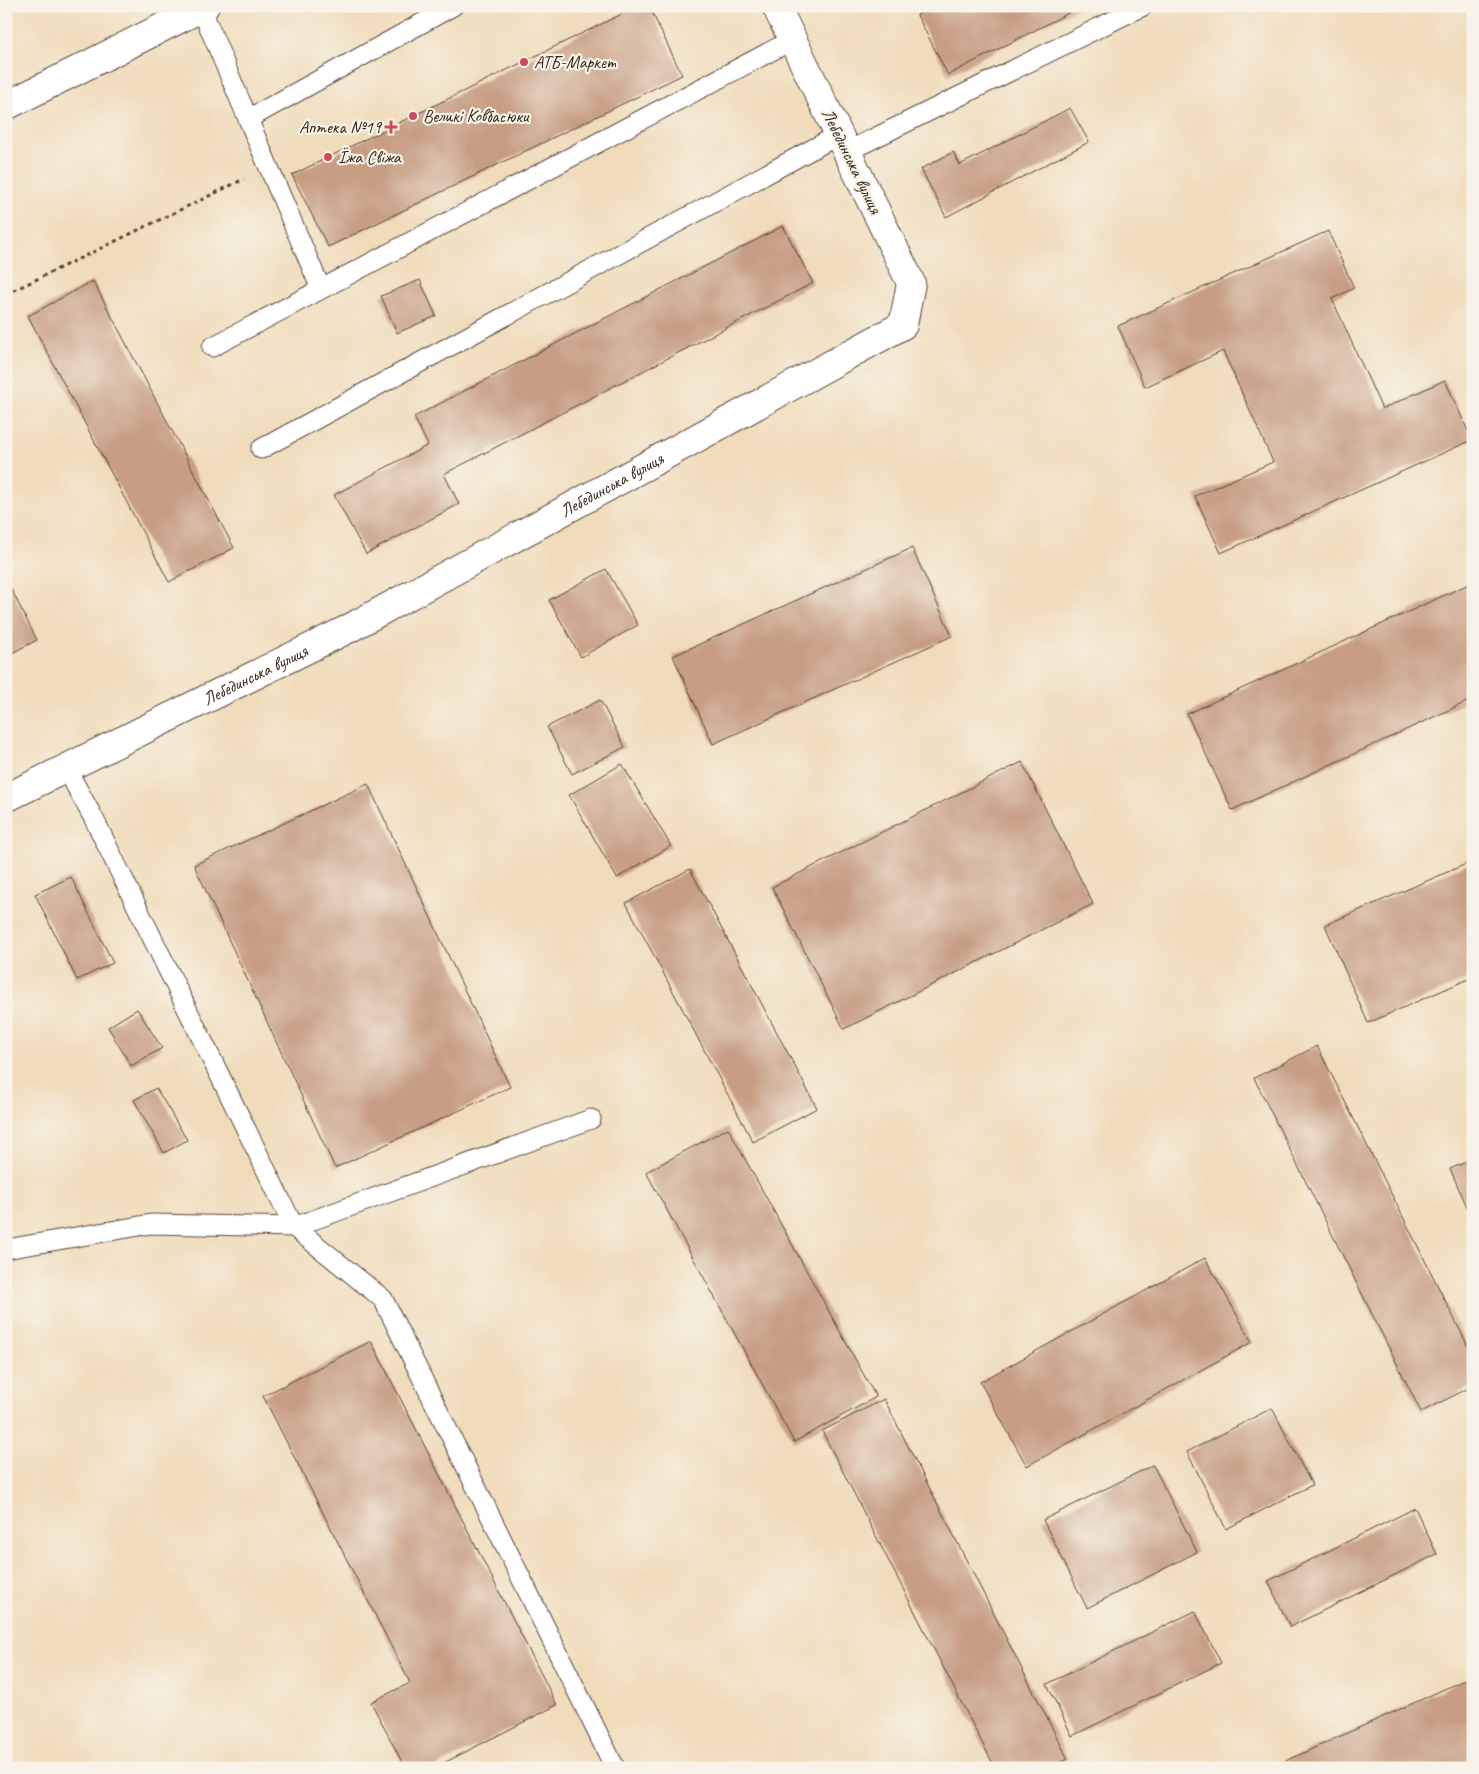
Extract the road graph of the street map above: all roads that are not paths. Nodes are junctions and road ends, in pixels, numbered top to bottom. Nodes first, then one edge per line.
1 (453, 6) edge
2 (776, 6) edge
3 (1143, 6) edge
4 (203, 7) edge
5 (792, 40) junction
6 (6, 106) edge
7 (248, 120) junction
8 (844, 142) junction
9 (321, 289) junction
10 (212, 347) dead end
11 (261, 449) dead end
12 (66, 768) junction
13 (6, 798) edge
14 (591, 1119) dead end
15 (294, 1227) junction
16 (6, 1249) edge
17 (615, 1768) edge

1 - 7 lane
2 - 5 street, Лебединська вулиця
3 - 8 lane
4 - 6 street
4 - 7 lane
5 - 8 street, Лебединська вулиця
5 - 9 lane
7 - 9 lane
8 - 11 lane
8 - 12 street, Лебединська вулиця
9 - 10 lane
12 - 13 street, Лебединська вулиця
12 - 15 lane
14 - 15 lane
15 - 16 lane
15 - 17 lane

